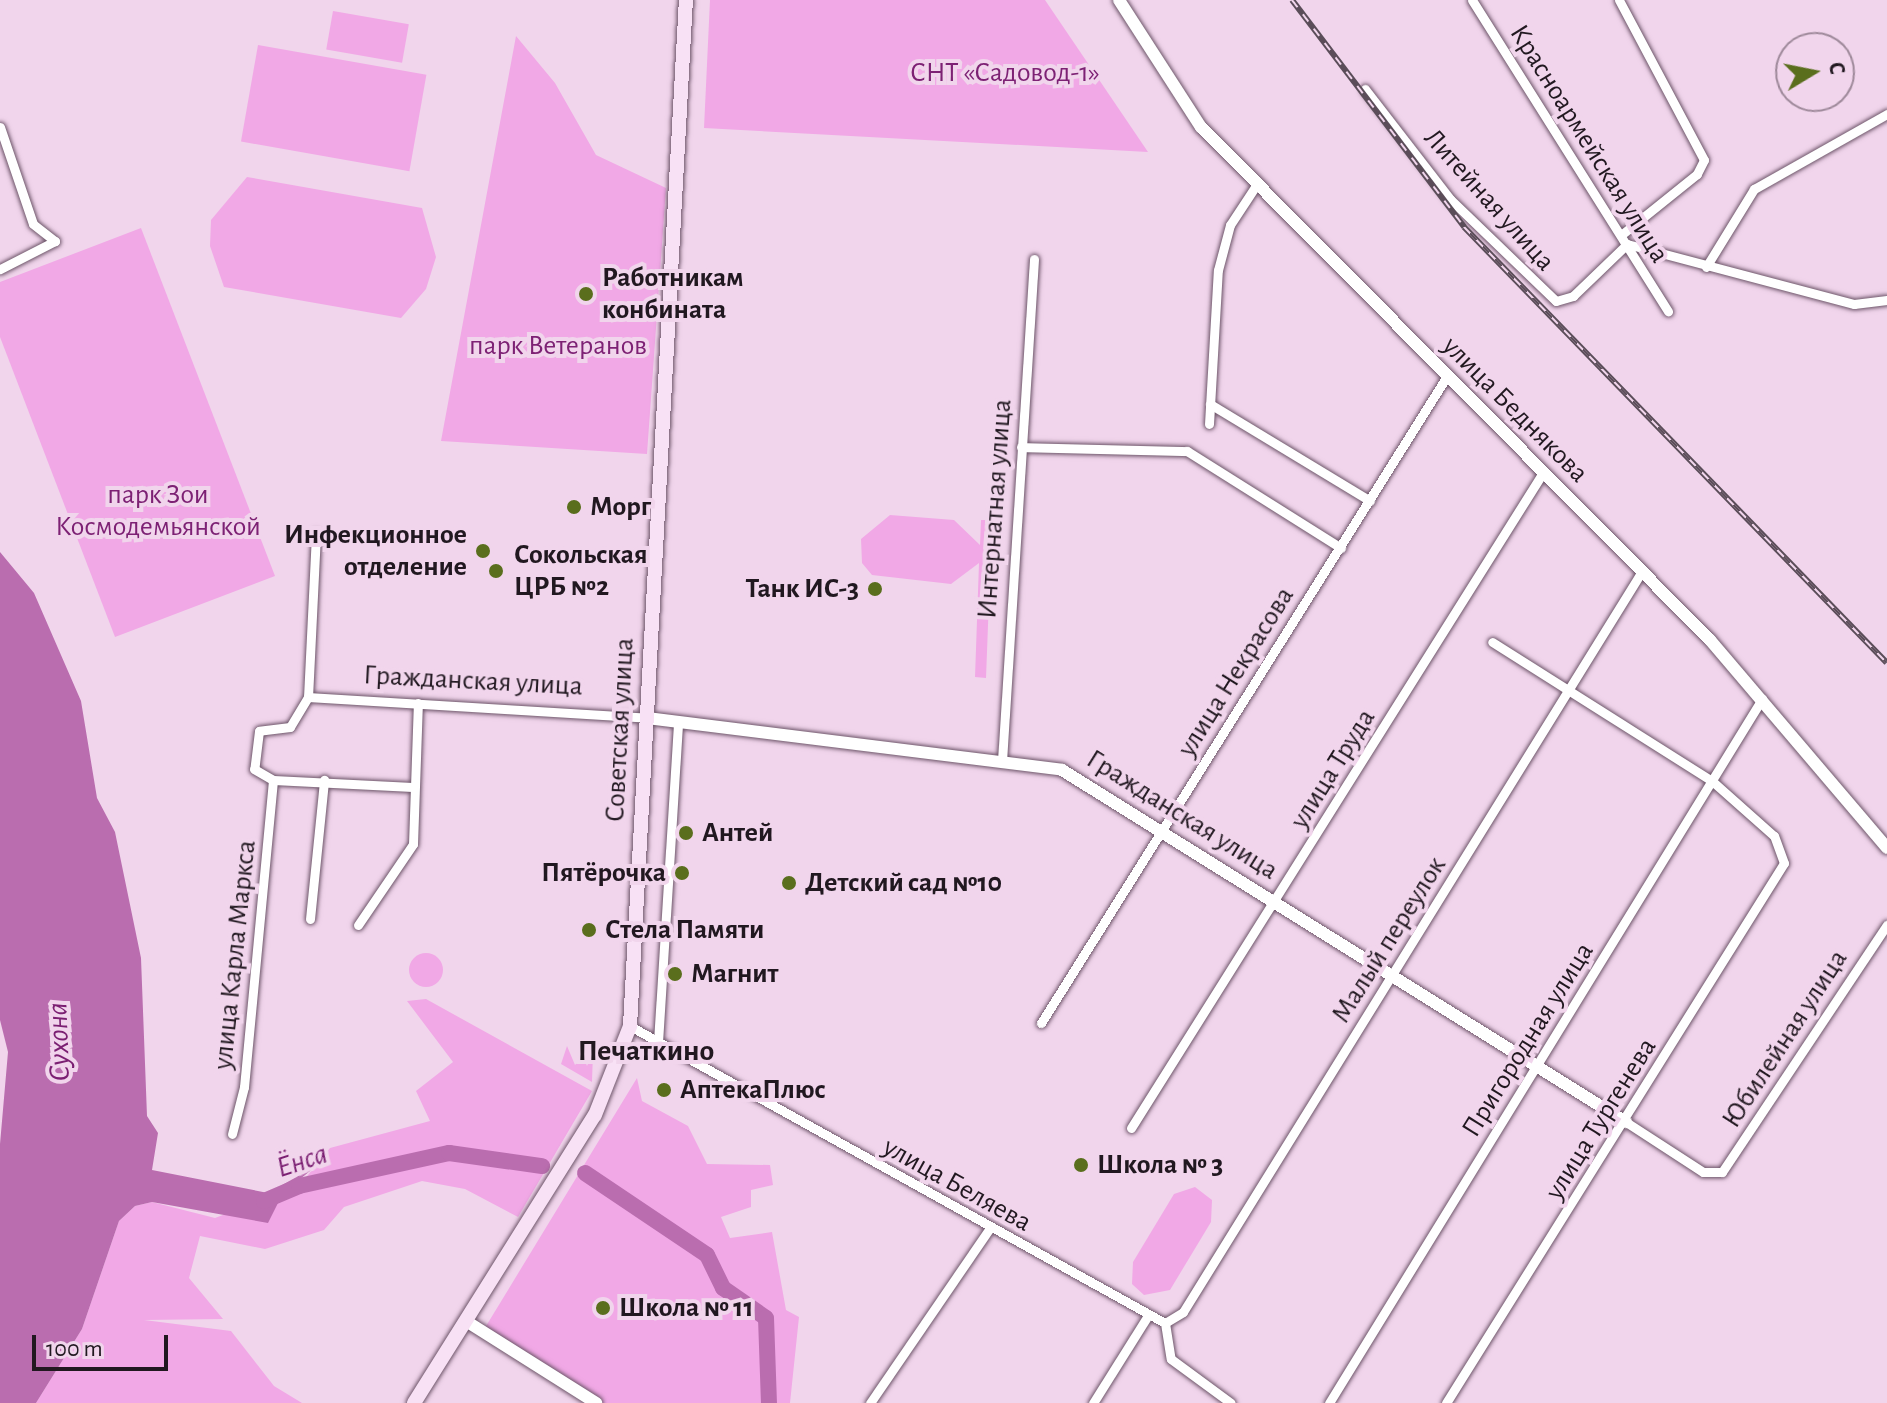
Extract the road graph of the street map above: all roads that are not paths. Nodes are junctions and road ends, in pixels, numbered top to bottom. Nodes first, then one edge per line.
1 (686, 0) edge
2 (1119, 0) edge
3 (1472, 0) edge
4 (1619, 0) edge
5 (1365, 89) dead end
6 (1887, 114) edge
7 (0, 127) edge
8 (1257, 184) junction
9 (1624, 240) junction
10 (1034, 259) dead end
11 (1706, 267) junction
12 (0, 269) edge
13 (1887, 300) edge
14 (1668, 311) dead end
15 (1447, 376) junction
16 (1210, 404) junction
17 (1209, 424) dead end
18 (1021, 447) junction
19 (1544, 471) junction
20 (1370, 501) junction
21 (316, 534) dead end
22 (1341, 548) junction
23 (1642, 571) junction
24 (1492, 642) dead end
25 (1571, 689) junction
26 (308, 697) junction
27 (1762, 699) junction
28 (418, 703) junction
29 (647, 718) junction
30 (678, 722) junction
31 (1002, 761) junction
32 (273, 780) junction
33 (324, 780) junction
34 (1712, 781) junction
35 (413, 787) junction
36 (1162, 830) junction
37 (1887, 848) edge
38 (1277, 902) junction
39 (310, 919) dead end
40 (358, 925) dead end
41 (1887, 925) edge
42 (1393, 975) junction
43 (1041, 1023) dead end
44 (630, 1026) junction
45 (658, 1042) junction
46 (1538, 1065) junction
47 (1626, 1122) junction
48 (1131, 1128) dead end
49 (232, 1134) dead end
50 (1716, 1174) joint
51 (989, 1229) junction
52 (1147, 1317) junction
53 (466, 1321) junction
54 (1165, 1323) junction
55 (414, 1403) edge
56 (596, 1403) edge
57 (870, 1403) edge
58 (1093, 1403) edge
59 (1231, 1403) edge
60 (1329, 1403) edge
61 (1446, 1403) edge

1 - 29 main road, Советская улица
2 - 8 street, улица Беднякова
3 - 9 street, Красноармейская улица
4 - 9 street, Литейная улица
5 - 9 street, Литейная улица
6 - 11 street
7 - 12 street
8 - 15 street, улица Беднякова
8 - 16 street
9 - 11 street
9 - 14 street, Красноармейская улица
10 - 18 street, Интернатная улица
11 - 13 street
15 - 19 street, улица Беднякова
15 - 20 street, улица Некрасова
16 - 17 street
16 - 20 street
18 - 22 street
18 - 31 street, Интернатная улица
19 - 23 street, улица Беднякова
19 - 38 street, улица Труда
20 - 22 street, улица Некрасова
21 - 26 street
22 - 36 street, улица Некрасова
23 - 25 street, Малый переулок
23 - 27 street, улица Беднякова
24 - 25 street
25 - 34 street
25 - 42 street, Малый переулок
26 - 28 street, Гражданская улица
26 - 32 street
27 - 34 street, Пригородная улица
27 - 37 street, улица Беднякова
28 - 29 street, Гражданская улица
28 - 35 street
29 - 30 street, Гражданская улица
29 - 44 main road, Советская улица
30 - 31 street, Гражданская улица
30 - 45 street, Советская улица
31 - 36 street, Гражданская улица
32 - 33 street
32 - 49 street, улица Карла Маркса
33 - 35 street
33 - 39 street
34 - 46 street, Пригородная улица
34 - 47 street, улица Тургенева
35 - 40 street
36 - 38 street, Гражданская улица
36 - 43 street, улица Некрасова
38 - 42 street, Гражданская улица
38 - 48 street, улица Труда
41 - 50 street, Юбилейная улица
42 - 46 street, Гражданская улица
42 - 54 street, Малый переулок
44 - 45 street, улица Беляева
44 - 53 main road, Советская улица
45 - 51 street, улица Беляева
46 - 47 street, Гражданская улица
46 - 60 street, Пригородная улица
47 - 50 street, Гражданская улица
47 - 61 street, улица Тургенева
51 - 52 street, улица Беляева
51 - 57 street
52 - 54 street, улица Беляева
52 - 58 street
53 - 55 main road, Советская улица
53 - 56 street
54 - 59 street

